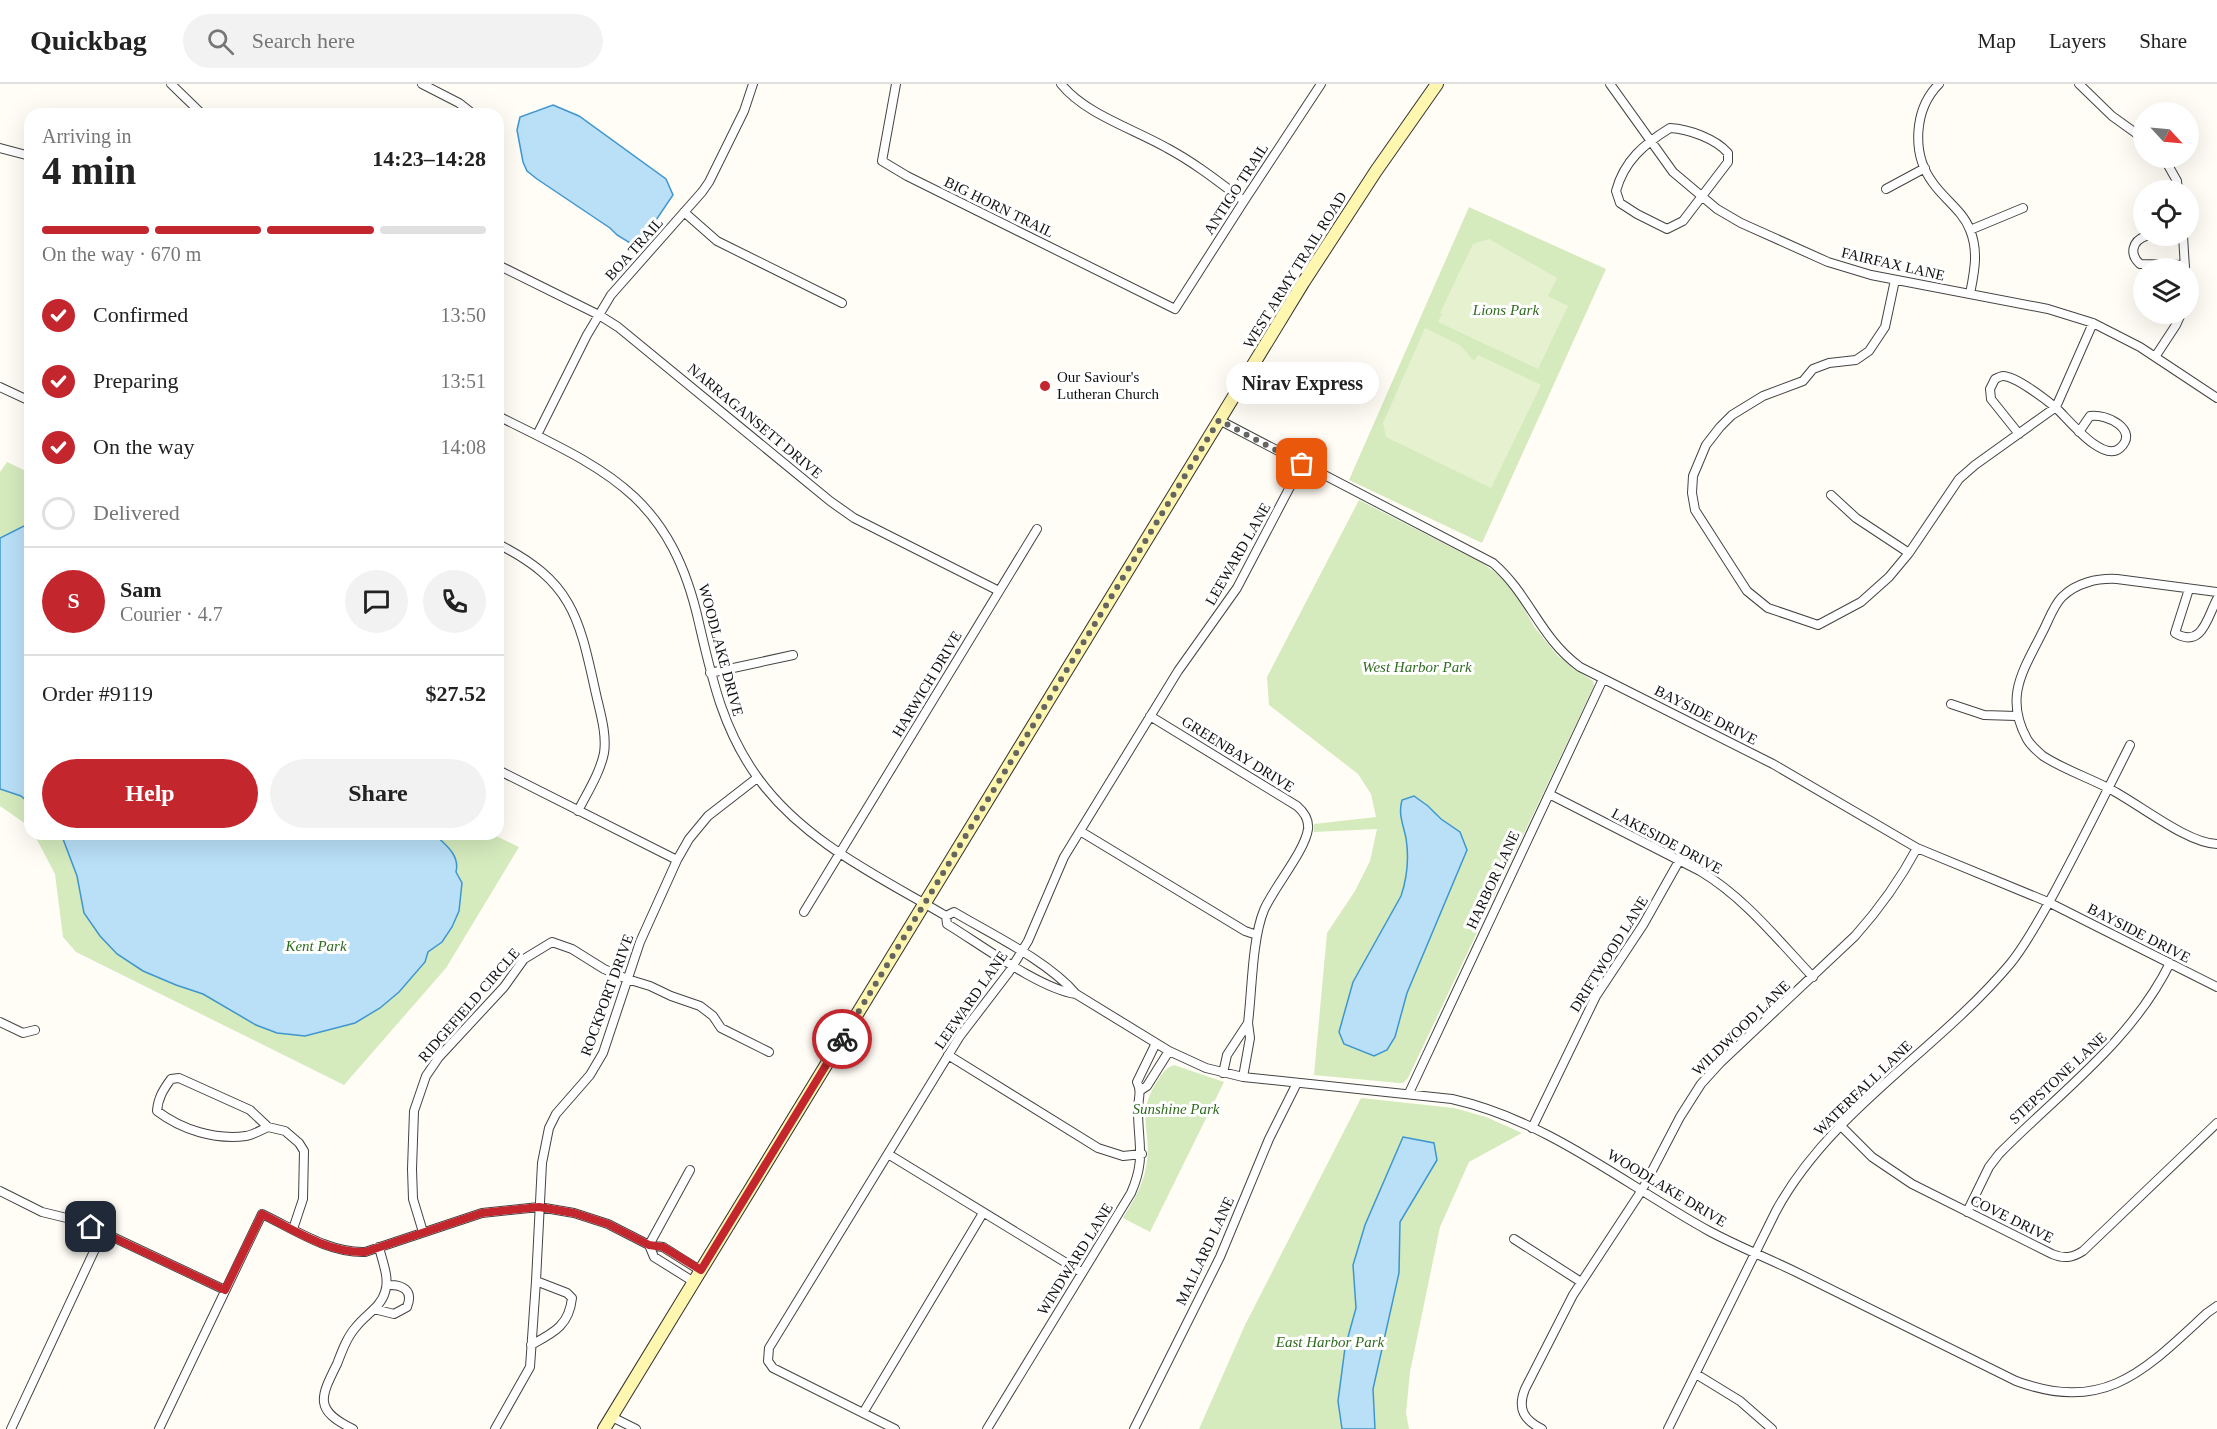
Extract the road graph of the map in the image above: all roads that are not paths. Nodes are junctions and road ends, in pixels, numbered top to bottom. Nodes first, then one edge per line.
1 (171, 84) edge
2 (422, 84) edge
3 (753, 84) edge
4 (896, 84) edge
5 (1061, 84) edge
6 (1322, 84) edge
7 (1437, 84) edge
8 (1610, 84) edge
9 (1939, 84) edge
10 (2079, 84) edge
11 (196, 108) edge
12 (465, 108) edge
13 (2133, 131) edge
14 (1650, 140) junction
15 (0, 148) edge
16 (24, 154) edge
17 (1925, 168) junction
18 (1886, 189) dead end
19 (1701, 197) junction
20 (1244, 201) junction
21 (2023, 208) dead end
22 (684, 212) junction
23 (1970, 230) junction
24 (504, 268) edge
25 (1895, 280) junction
26 (1970, 294) junction
27 (842, 303) dead end
28 (1175, 309) joint
29 (599, 315) junction
30 (2093, 323) junction
31 (2177, 324) edge
32 (2155, 357) junction
33 (0, 387) edge
34 (24, 398) edge
35 (2217, 398) edge
36 (2056, 407) junction
37 (504, 419) edge
38 (1219, 420) junction
39 (2079, 432) junction
40 (2019, 434) junction
41 (537, 435) junction
42 (1302, 464) junction
43 (1831, 495) dead end
44 (1037, 529) dead end
45 (504, 547) edge
46 (1909, 553) junction
47 (2189, 589) junction
48 (999, 591) junction
49 (2217, 592) edge
50 (2217, 599) edge
51 (793, 655) dead end
52 (710, 673) junction
53 (1603, 678) junction
54 (1951, 704) dead end
55 (1150, 716) junction
56 (2016, 716) junction
57 (2130, 745) dead end
58 (504, 774) edge
59 (757, 778) junction
60 (2108, 788) junction
61 (1548, 794) junction
62 (578, 811) junction
63 (1080, 831) junction
64 (2217, 844) edge
65 (1917, 848) junction
66 (840, 853) junction
67 (677, 860) junction
68 (1679, 861) junction
69 (925, 903) junction
70 (2048, 903) junction
71 (804, 912) dead end
72 (946, 916) junction
73 (1257, 935) junction
74 (1021, 952) junction
75 (2170, 963) junction
76 (1013, 965) junction
77 (1813, 977) junction
78 (627, 979) junction
79 (2217, 987) edge
80 (1076, 994) junction
81 (0, 1022) edge
82 (1248, 1023) junction
83 (35, 1030) dead end
84 (1156, 1043) junction
85 (1169, 1051) junction
86 (769, 1052) dead end
87 (948, 1055) junction
88 (1223, 1073) junction
89 (1244, 1077) junction
90 (1297, 1083) junction
91 (1141, 1090) junction
92 (1409, 1093) junction
93 (2217, 1123) edge
94 (1841, 1126) junction
95 (268, 1127) junction
96 (1532, 1128) junction
97 (888, 1154) junction
98 (1142, 1154) junction
99 (690, 1170) dead end
100 (1642, 1190) junction
101 (0, 1191) edge
102 (539, 1207) junction
103 (1966, 1212) junction
104 (983, 1213) junction
105 (293, 1229) junction
106 (103, 1232) junction
107 (423, 1232) junction
108 (1514, 1239) dead end
109 (649, 1245) junction
110 (379, 1247) junction
111 (1756, 1253) junction
112 (701, 1270) junction
113 (1081, 1272) junction
114 (536, 1281) junction
115 (694, 1282) junction
116 (1581, 1282) junction
117 (387, 1285) junction
118 (225, 1290) junction
119 (2217, 1306) edge
120 (374, 1309) junction
121 (531, 1345) junction
122 (1696, 1374) junction
123 (863, 1413) junction
124 (612, 1417) junction
125 (11, 1429) edge
126 (159, 1429) edge
127 (353, 1429) edge
128 (495, 1429) edge
129 (604, 1429) edge
130 (636, 1429) edge
131 (895, 1429) edge
132 (987, 1429) edge
133 (1134, 1429) edge
134 (1542, 1429) edge
135 (1668, 1429) edge
136 (1772, 1429) edge

1 - 11 street
2 - 12 street
3 - 22 street, BOA TRAIL
4 - 28 street, BIG HORN TRAIL
5 - 20 street
6 - 20 street, ANTIGO TRAIL
7 - 38 main road, WEST ARMY TRAIL ROAD
8 - 14 street, FAIRFAX LANE
9 - 17 street
10 - 13 street
14 - 19 street, FAIRFAX LANE
14 - 19 street
14 - 19 street
15 - 16 street
17 - 18 street
17 - 23 street
19 - 25 street, FAIRFAX LANE
20 - 28 street, ANTIGO TRAIL
21 - 23 street
22 - 27 street
22 - 29 street, BOA TRAIL
23 - 26 street
24 - 29 street, NARRAGANSETT DRIVE
25 - 26 street, FAIRFAX LANE
25 - 46 street
26 - 30 street, FAIRFAX LANE
29 - 41 street, BOA TRAIL
29 - 48 street, NARRAGANSETT DRIVE
30 - 32 street, FAIRFAX LANE
30 - 36 street
31 - 32 street
32 - 35 street, FAIRFAX LANE
33 - 34 street
36 - 39 street
36 - 40 street
36 - 40 street
37 - 41 street, WOODLAKE DRIVE
38 - 42 street, BAYSIDE DRIVE
38 - 69 main road, WEST ARMY TRAIL ROAD
39 - 39 street
40 - 46 street
41 - 52 street, WOODLAKE DRIVE
42 - 53 street, BAYSIDE DRIVE
42 - 55 street, LEEWARD LANE
43 - 46 street
44 - 48 street, HARWICH DRIVE
45 - 62 street
47 - 49 street
47 - 50 street
47 - 56 street
48 - 66 street, HARWICH DRIVE
51 - 52 street
52 - 59 street, WOODLAKE DRIVE
53 - 61 street, HARBOR LANE
53 - 65 street, BAYSIDE DRIVE
54 - 56 street
55 - 63 street, LEEWARD LANE
55 - 73 street, GREENBAY DRIVE
56 - 60 street
57 - 60 street, WATERFALL LANE
58 - 62 street
59 - 66 street, WOODLAKE DRIVE
59 - 67 street, ROCKPORT DRIVE
60 - 64 street
60 - 70 street, WATERFALL LANE
61 - 68 street, LAKESIDE DRIVE
61 - 92 street, HARBOR LANE
62 - 67 street
63 - 73 street
63 - 74 street, LEEWARD LANE
65 - 70 street, BAYSIDE DRIVE
65 - 77 street, WILDWOOD LANE
66 - 69 street, WOODLAKE DRIVE
66 - 71 street, HARWICH DRIVE
67 - 78 street, ROCKPORT DRIVE
68 - 77 street, LAKESIDE DRIVE
68 - 96 street, DRIFTWOOD LANE
69 - 72 street, WOODLAKE DRIVE
69 - 112 main road, WEST ARMY TRAIL ROAD
70 - 75 street, BAYSIDE DRIVE
70 - 94 street, WATERFALL LANE
72 - 74 street, WOODLAKE DRIVE
72 - 76 street, WOODLAKE DRIVE
73 - 82 street, GREENBAY DRIVE
74 - 76 street, LEEWARD LANE
74 - 80 street, WOODLAKE DRIVE
75 - 79 street, BAYSIDE DRIVE
75 - 103 street, STEPSTONE LANE
76 - 80 street, WOODLAKE DRIVE
76 - 87 street, LEEWARD LANE
77 - 100 street, WILDWOOD LANE
78 - 86 street, RIDGEFIELD CIRCLE
78 - 102 street, ROCKPORT DRIVE
78 - 107 street, RIDGEFIELD CIRCLE
80 - 84 street, WOODLAKE DRIVE
81 - 83 street
82 - 88 street, GREENBAY DRIVE
82 - 89 street, GREENBAY DRIVE
84 - 85 street, WOODLAKE DRIVE
84 - 91 street, WINDWARD LANE
85 - 88 street, WOODLAKE DRIVE
85 - 91 street
87 - 97 street, LEEWARD LANE
87 - 98 street
88 - 89 street, WOODLAKE DRIVE
89 - 90 street, WOODLAKE DRIVE
90 - 92 street, WOODLAKE DRIVE
90 - 133 street, MALLARD LANE
91 - 98 street, WINDWARD LANE
92 - 96 street, WOODLAKE DRIVE
93 - 103 street, COVE DRIVE
94 - 103 street, COVE DRIVE
94 - 111 street, WATERFALL LANE
95 - 95 street
95 - 105 street
96 - 100 street, WOODLAKE DRIVE
97 - 104 street
97 - 123 street, LEEWARD LANE
98 - 113 street, WINDWARD LANE
99 - 109 street
100 - 111 street, WOODLAKE DRIVE
100 - 116 street, WILDWOOD LANE
101 - 106 street
102 - 107 street
102 - 109 street
102 - 114 street, ROCKPORT DRIVE
104 - 113 street
104 - 123 street
105 - 110 street
105 - 118 street
106 - 118 street
106 - 125 street
107 - 110 street
108 - 116 street
109 - 112 street
109 - 115 street
110 - 117 street
111 - 119 street, WOODLAKE DRIVE
111 - 122 street, WATERFALL LANE
112 - 115 main road, WEST ARMY TRAIL ROAD
113 - 132 street, WINDWARD LANE
114 - 121 street, ROCKPORT DRIVE
114 - 121 street
115 - 124 main road, WEST ARMY TRAIL ROAD
116 - 134 street, WILDWOOD LANE
117 - 120 street
117 - 120 street
118 - 126 street
120 - 127 street
121 - 128 street, ROCKPORT DRIVE
122 - 135 street, WATERFALL LANE
122 - 136 street
123 - 131 street, LEEWARD LANE
124 - 129 main road, WEST ARMY TRAIL ROAD
124 - 130 street

